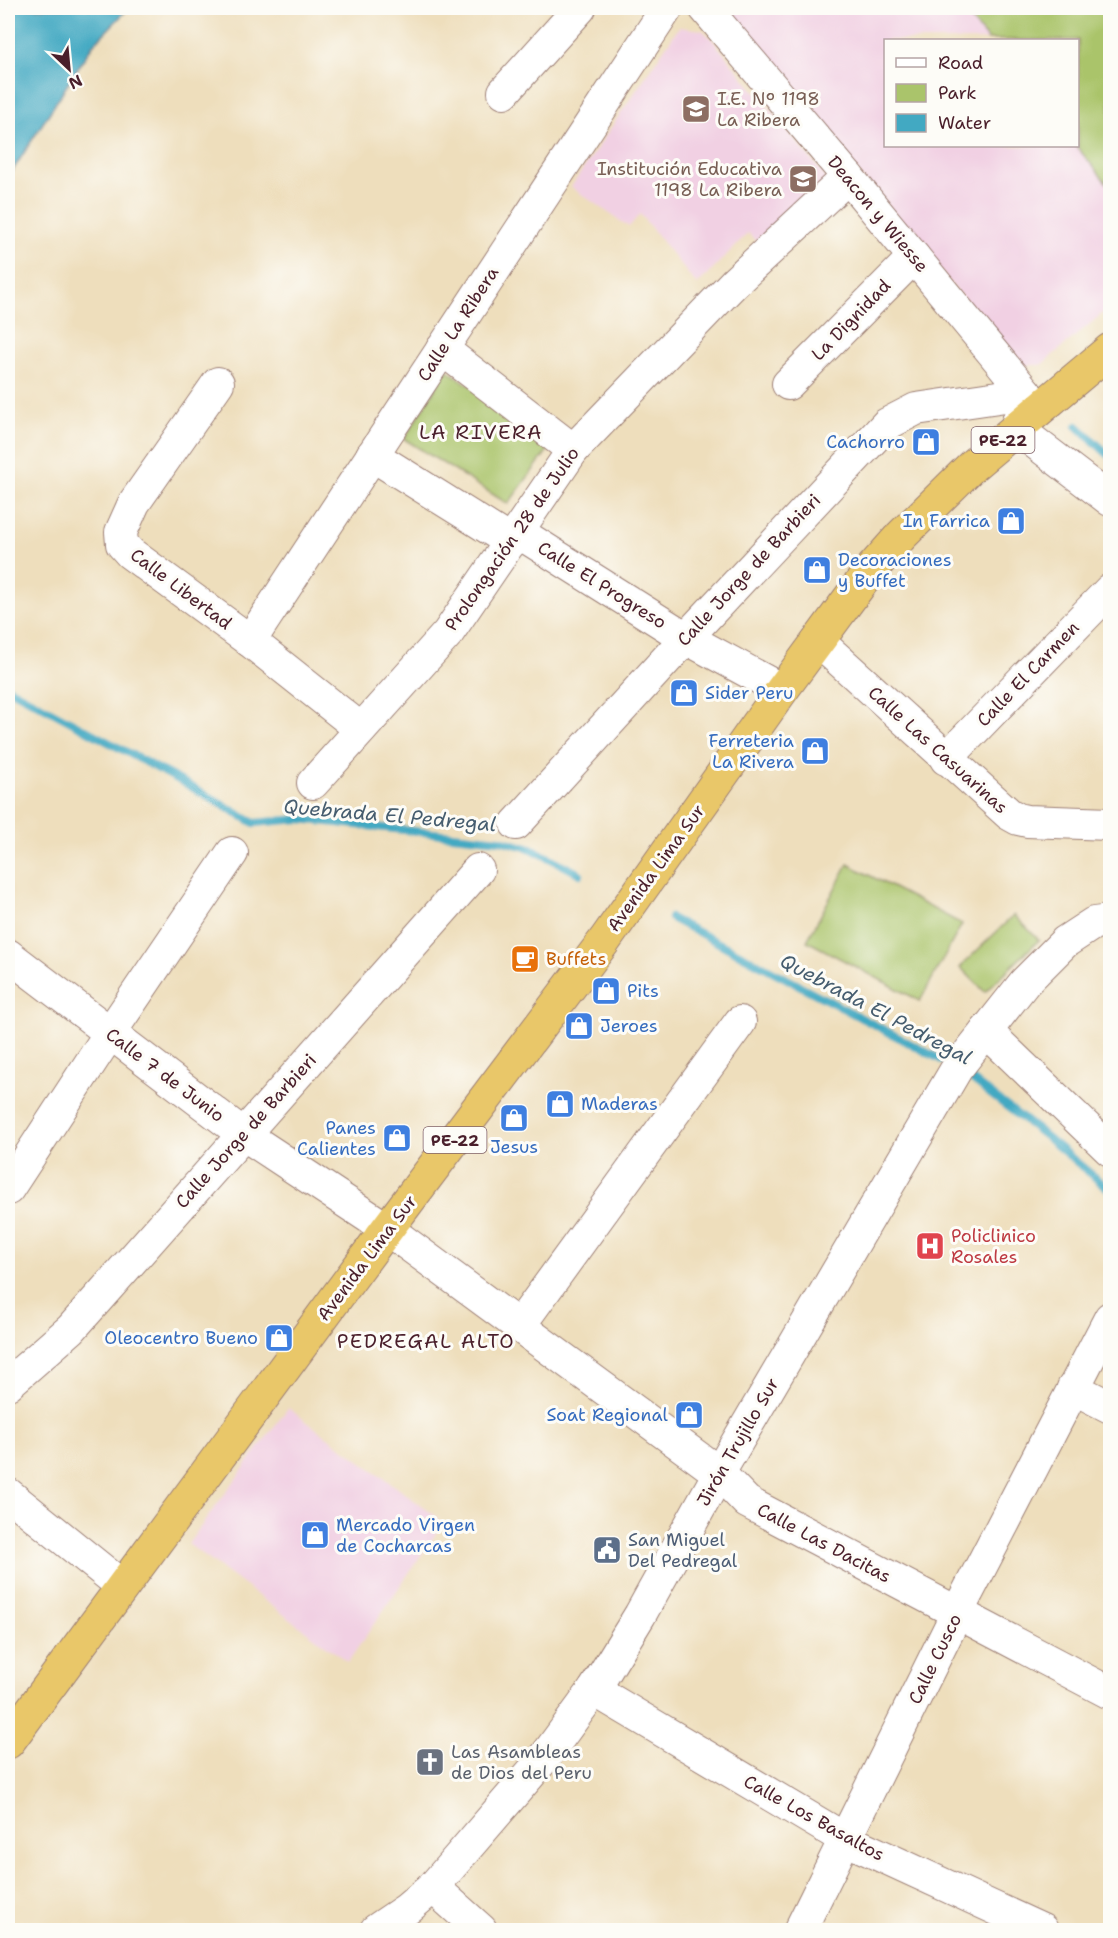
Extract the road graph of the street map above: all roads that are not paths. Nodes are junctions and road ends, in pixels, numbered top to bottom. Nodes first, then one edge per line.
1 (580, 8) edge
2 (667, 8) edge
3 (705, 8) edge
4 (504, 92) dead end
5 (848, 177) junction
6 (914, 257) junction
7 (442, 349) junction
8 (1110, 350) edge
9 (218, 383) dead end
10 (788, 384) dead end
11 (1026, 393) junction
12 (1016, 428) junction
13 (573, 450) junction
14 (372, 455) junction
15 (1110, 500) edge
16 (514, 537) junction
17 (1110, 590) edge
18 (686, 638) junction
19 (250, 641) junction
20 (818, 641) junction
21 (782, 690) junction
22 (361, 729) junction
23 (945, 759) junction
24 (313, 783) dead end
25 (516, 824) dead end
26 (1110, 824) edge
27 (232, 853) dead end
28 (478, 870) dead end
29 (1110, 921) edge
30 (8, 955) edge
31 (740, 1022) dead end
32 (986, 1031) junction
33 (110, 1033) junction
34 (243, 1134) junction
35 (1110, 1150) edge
36 (8, 1189) edge
37 (387, 1229) junction
38 (1110, 1317) edge
39 (519, 1326) junction
40 (8, 1384) edge
41 (1073, 1388) junction
42 (1110, 1407) edge
43 (719, 1473) junction
44 (8, 1494) edge
45 (122, 1586) junction
46 (957, 1613) junction
47 (594, 1690) junction
48 (1110, 1693) edge
49 (8, 1743) edge
50 (845, 1839) junction
51 (433, 1887) junction
52 (376, 1930) edge
53 (481, 1930) edge
54 (800, 1930) edge
55 (1042, 1930) edge

1 - 4 street
2 - 7 street, Calle La Ribera
3 - 5 street, Deacon y Wiesse
5 - 6 street, Deacon y Wiesse
5 - 13 street, Prolongación 28 de Julio
6 - 10 street, La Dignidad
6 - 11 street, Deacon y Wiesse
7 - 13 street
7 - 14 street, Calle La Ribera
8 - 12 highway, Avenida Lima Sur / PE-22
9 - 19 street, Calle Libertad
11 - 12 street
11 - 18 street, Calle Jorge de Barbieri
12 - 15 street
12 - 20 highway, Avenida Lima Sur / PE-22
13 - 16 street, Prolongación 28 de Julio
14 - 16 street, Calle El Progreso
14 - 19 street, Calle La Ribera
16 - 18 street, Calle El Progreso
16 - 22 street, Prolongación 28 de Julio
17 - 23 street, Calle El Carmen
18 - 21 street, Calle El Progreso
18 - 25 street, Calle Jorge de Barbieri
19 - 22 street, Calle Libertad
20 - 21 highway, Avenida Lima Sur / PE-22
20 - 23 street, Calle Las Casuarinas
21 - 37 highway, Avenida Lima Sur / PE-22
22 - 24 street, Prolongación 28 de Julio
23 - 26 street, Calle Las Casuarinas
27 - 33 street
28 - 34 street, Calle Jorge de Barbieri
29 - 32 street, Jirón Trujillo Sur
30 - 33 street, Calle 7 de Junio
31 - 39 street
32 - 35 street
32 - 43 street, Jirón Trujillo Sur
33 - 34 street, Calle 7 de Junio
33 - 36 street
34 - 37 street, Calle 7 de Junio
34 - 40 street, Calle Jorge de Barbieri
37 - 39 street, Calle Las Dacitas
37 - 45 highway, Avenida Lima Sur / PE-22
38 - 41 street, Calle Cusco
39 - 43 street, Calle Las Dacitas
41 - 42 street
41 - 46 street, Calle Cusco
43 - 46 street, Calle Las Dacitas
43 - 47 street, Jirón Trujillo Sur
44 - 45 street
45 - 49 highway, Avenida Lima Sur / PE-22
46 - 48 street, Calle Las Dacitas
46 - 50 street, Calle Cusco
47 - 50 street, Calle Los Basaltos
47 - 51 street, Jirón Trujillo Sur
50 - 54 street, Calle Cusco
50 - 55 street, Calle Los Basaltos
51 - 52 street, Jirón Trujillo Sur
51 - 53 street

